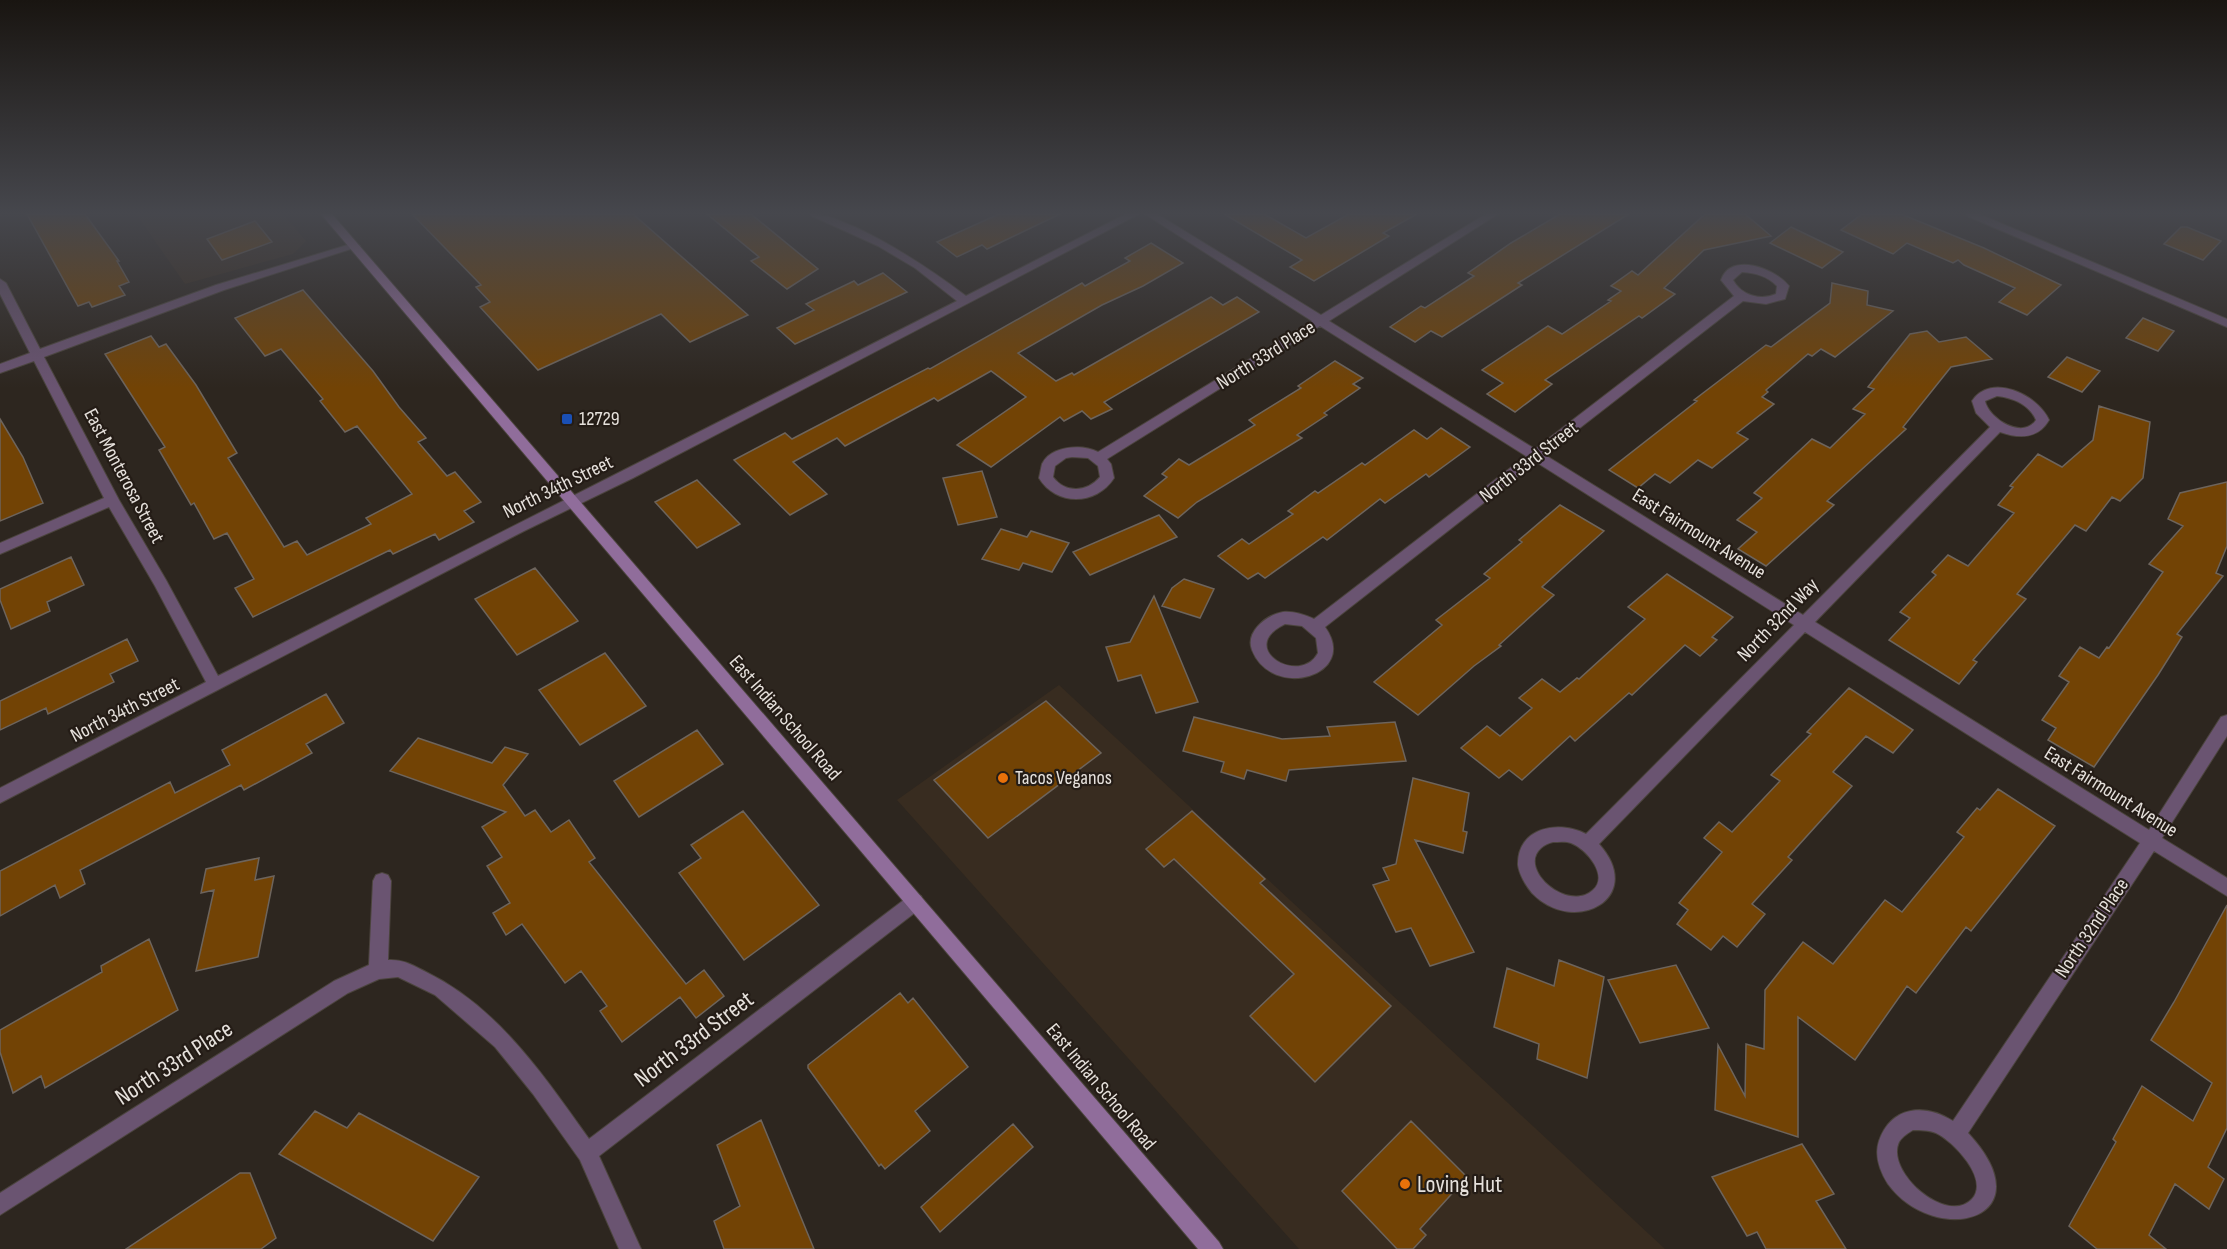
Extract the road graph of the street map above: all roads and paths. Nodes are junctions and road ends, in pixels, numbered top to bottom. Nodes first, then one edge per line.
1 (262, 272) edge
2 (376, 272) edge
3 (927, 272) edge
4 (1020, 272) edge
5 (1243, 272) edge
6 (1399, 272) edge
7 (2107, 272) edge
8 (0, 283) edge
9 (1742, 296) dead end
10 (964, 301) junction
11 (1321, 321) junction
12 (2227, 324) edge
13 (38, 354) junction
14 (0, 369) edge
15 (1998, 426) junction
16 (1536, 456) junction
17 (1099, 458) dead end
18 (112, 500) junction
19 (573, 502) junction
20 (0, 549) edge
21 (1804, 622) junction
22 (1315, 626) junction
23 (215, 686) junction
24 (2227, 722) edge
25 (0, 796) edge
26 (2151, 841) junction
27 (1588, 844) junction
28 (382, 881) dead end
29 (2227, 888) edge
30 (915, 902) junction
31 (378, 970) junction
32 (1956, 1134) junction
33 (587, 1153) junction
34 (0, 1205) edge
35 (630, 1249) edge
36 (1212, 1249) edge

1 - 13 street
2 - 19 main road, East Indian School Road
3 - 10 street
4 - 10 street, North 34th Street
5 - 11 street, East Fairmount Avenue
6 - 11 street, North 33rd Place
7 - 12 street
8 - 13 street, East Monterosa Street
9 - 16 street, North 33rd Street
10 - 19 street, North 34th Street
11 - 16 street, East Fairmount Avenue
11 - 17 street, North 33rd Place
13 - 14 street
13 - 18 street, East Monterosa Street
15 - 15 street
15 - 21 street, North 32nd Way
16 - 21 street, East Fairmount Avenue
16 - 22 street, North 33rd Street
18 - 20 street
18 - 23 street, East Monterosa Street
19 - 23 street, North 34th Street
19 - 30 main road, East Indian School Road
21 - 26 street, East Fairmount Avenue
21 - 27 street, North 32nd Way
22 - 22 street
23 - 25 street, North 34th Street
24 - 26 street, North 32nd Place
26 - 29 street, East Fairmount Avenue
26 - 32 street, North 32nd Place
27 - 27 street
28 - 31 street
30 - 33 street, North 33rd Street
30 - 36 main road, East Indian School Road
31 - 33 street, North 33rd Place
31 - 34 street, North 33rd Place
32 - 32 street
33 - 35 street

